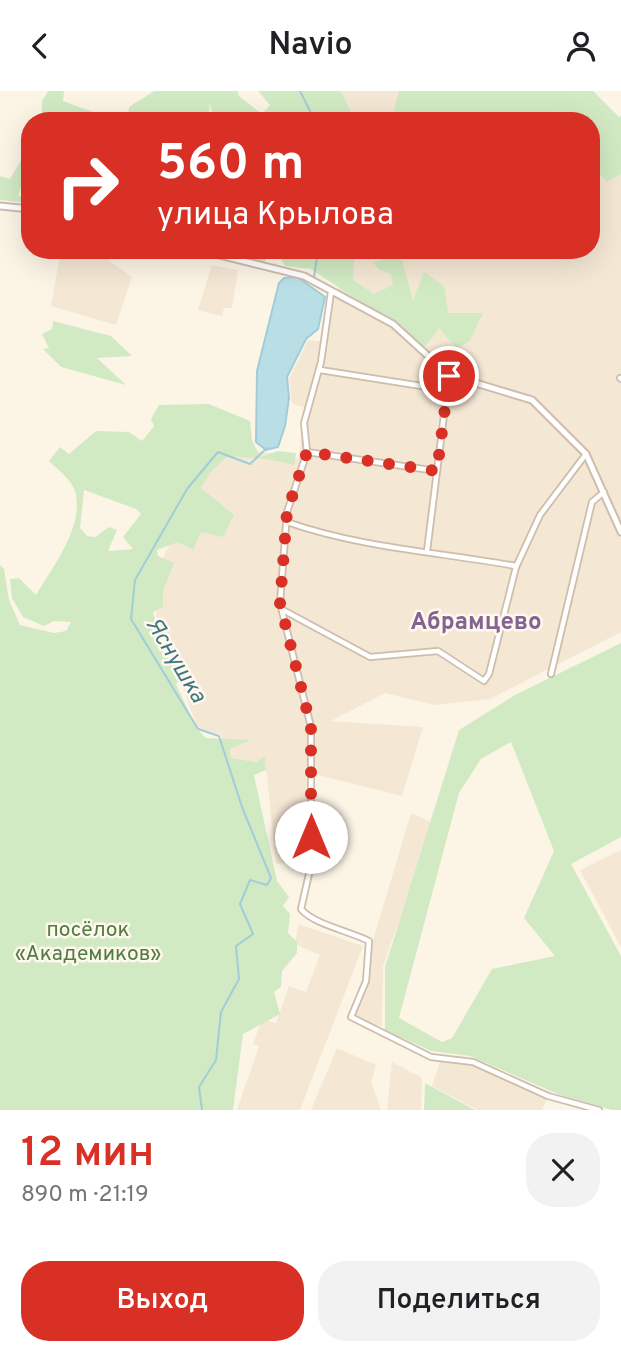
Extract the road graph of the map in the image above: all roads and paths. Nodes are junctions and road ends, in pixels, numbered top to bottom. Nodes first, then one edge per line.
1 (0, 206) edge
2 (21, 207) edge
3 (239, 259) edge
4 (331, 292) junction
5 (320, 370) junction
6 (449, 376) junction
7 (447, 390) junction
8 (307, 452) junction
9 (586, 454) junction
10 (437, 471) junction
11 (604, 492) junction
12 (287, 522) junction
13 (621, 532) edge
14 (427, 551) junction
15 (516, 566) junction
16 (282, 610) junction
17 (551, 674) dead end
18 (598, 1110) edge

1 - 2 street
3 - 4 street
4 - 5 street
4 - 6 street
5 - 7 street
5 - 8 street
6 - 7 street
6 - 9 street
7 - 10 street
8 - 10 street
8 - 12 street
9 - 11 street
9 - 15 street
10 - 14 street
11 - 13 street
11 - 17 street
12 - 14 street
12 - 16 street
14 - 15 street
15 - 16 street
16 - 18 street

